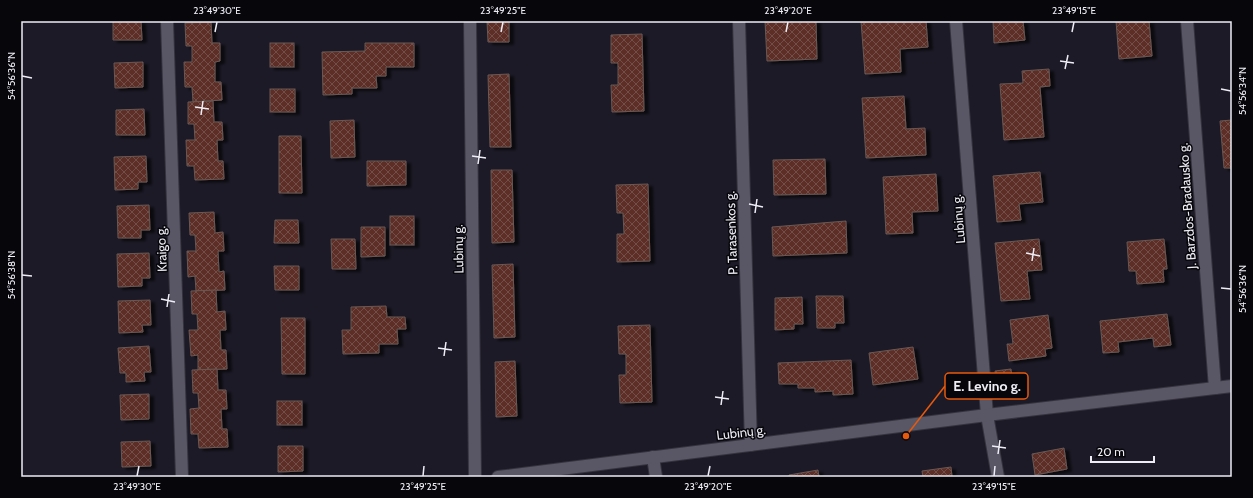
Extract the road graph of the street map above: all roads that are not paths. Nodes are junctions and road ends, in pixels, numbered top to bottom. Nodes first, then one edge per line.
1 (167, 21) edge
2 (470, 21) edge
3 (739, 21) edge
4 (956, 21) edge
5 (1187, 21) edge
6 (1232, 386) edge
7 (1215, 388) junction
8 (988, 415) junction
9 (751, 445) junction
10 (653, 457) junction
11 (182, 477) edge
12 (475, 477) edge
13 (498, 477) edge
14 (656, 477) edge
15 (998, 477) edge

1 - 11 street, Kraigo g.
2 - 12 street, Lubinų g.
3 - 9 street, P. Tarasenkos g.
4 - 8 street, Lubinų g.
5 - 7 street, J. Barzdos-Bradausko g.
6 - 7 street, Lubinų g.
7 - 8 street, Lubinų g.
8 - 9 street, Lubinų g.
8 - 15 street
9 - 10 street, Lubinų g.
10 - 13 street, Lubinų g.
10 - 14 street

